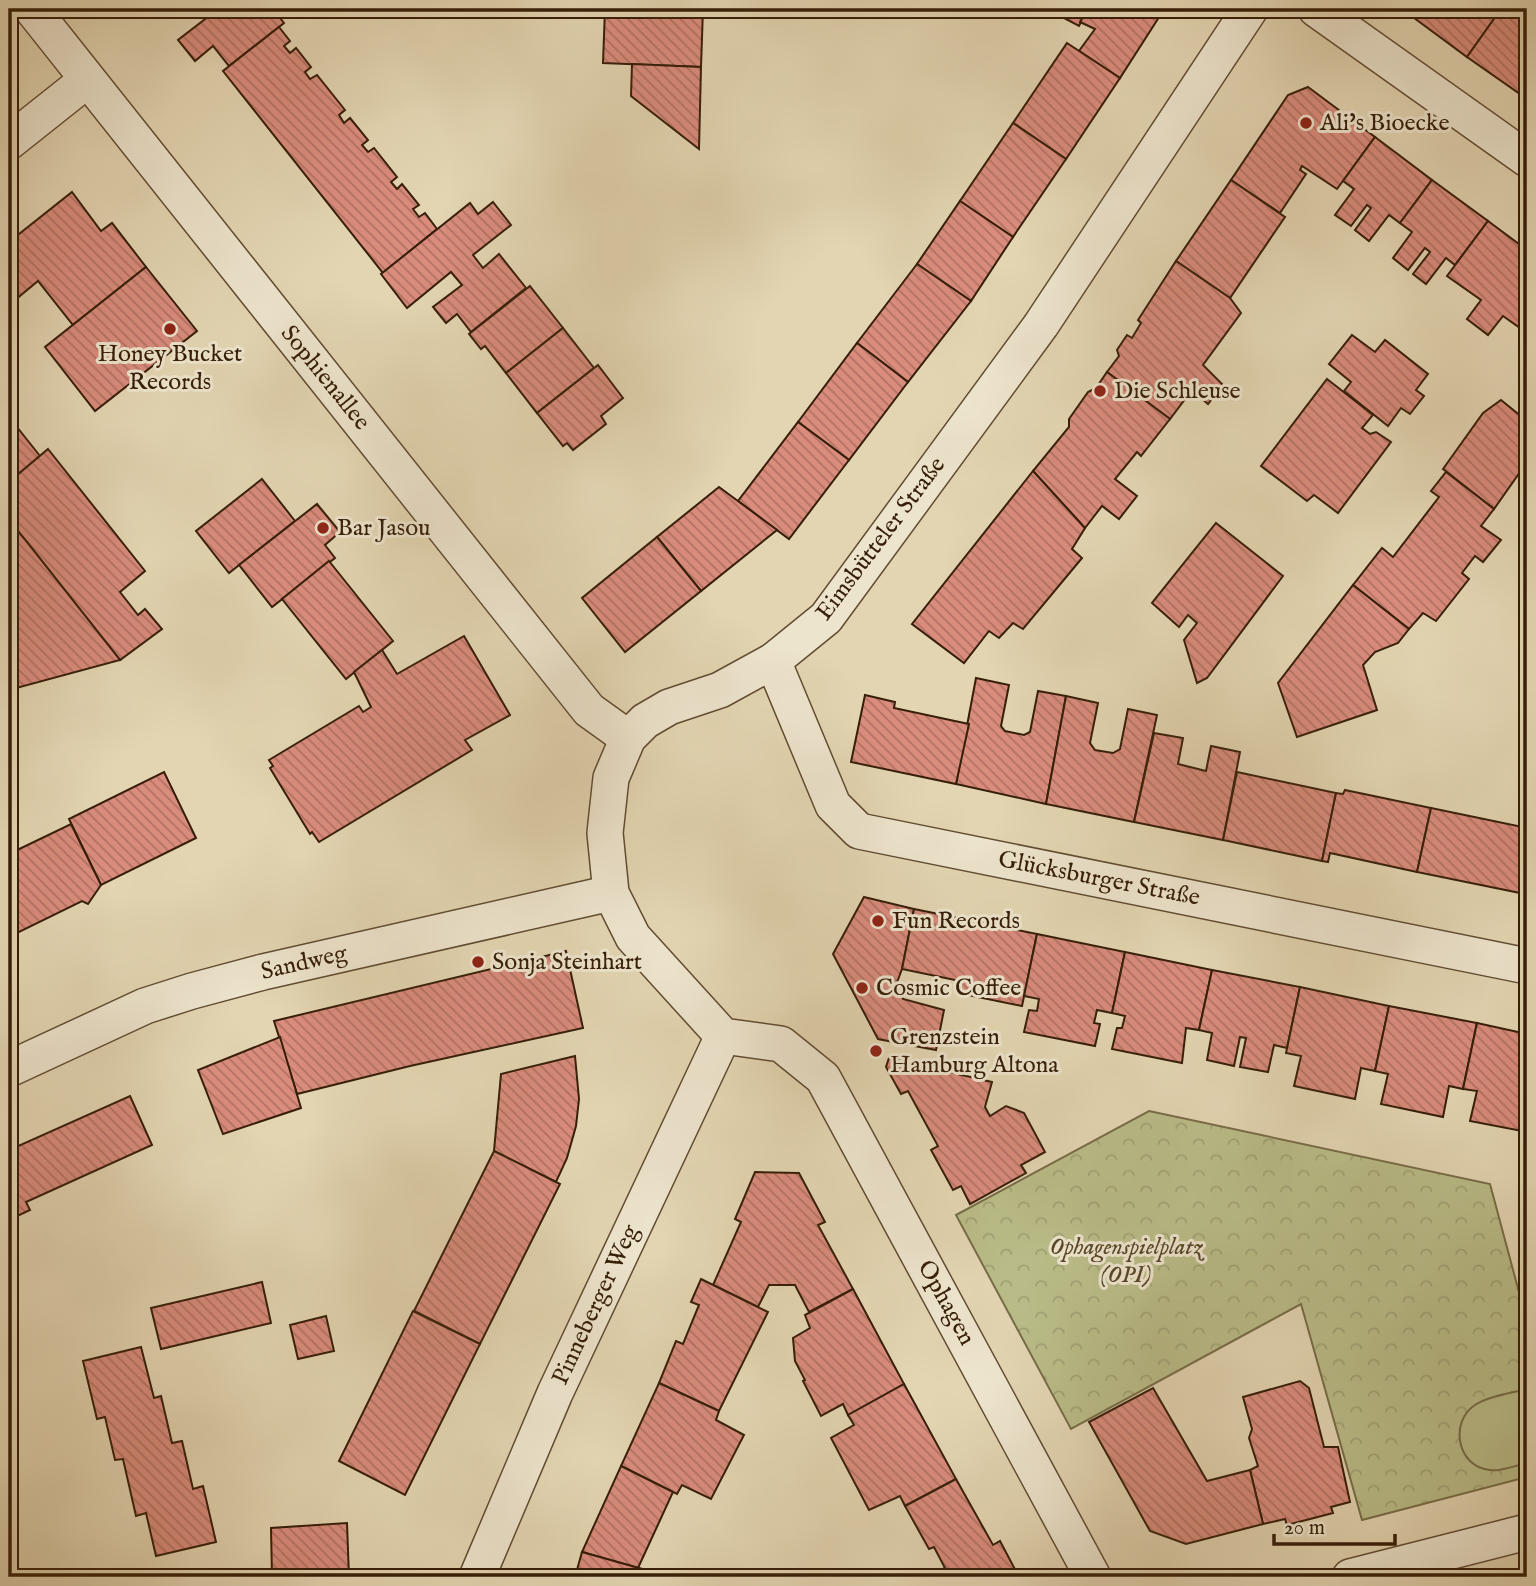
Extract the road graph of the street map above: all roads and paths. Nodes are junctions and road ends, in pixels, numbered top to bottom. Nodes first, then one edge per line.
1 (32, 9) edge
2 (1250, 9) edge
3 (1316, 9) edge
4 (87, 80) junction
5 (9, 142) edge
6 (1527, 159) edge
7 (773, 661) junction
8 (628, 738) junction
9 (611, 893) junction
10 (1527, 966) edge
11 (723, 1036) junction
12 (9, 1069) edge
13 (1527, 1532) edge
14 (477, 1577) edge
15 (1093, 1577) edge
16 (1350, 1577) edge

1 - 4 street, Sophienallee
2 - 7 street, Eimsbütteler Straße
3 - 6 street
4 - 5 street
4 - 8 street, Sophienallee
7 - 8 street, Eimsbütteler Straße
7 - 10 street, Glücksburger Straße
8 - 9 street, Eimsbütteler Straße
9 - 11 street, Eimsbütteler Straße
9 - 12 street, Sandweg
11 - 14 street, Pinneberger Weg
11 - 15 street, Ophagen
13 - 16 street

